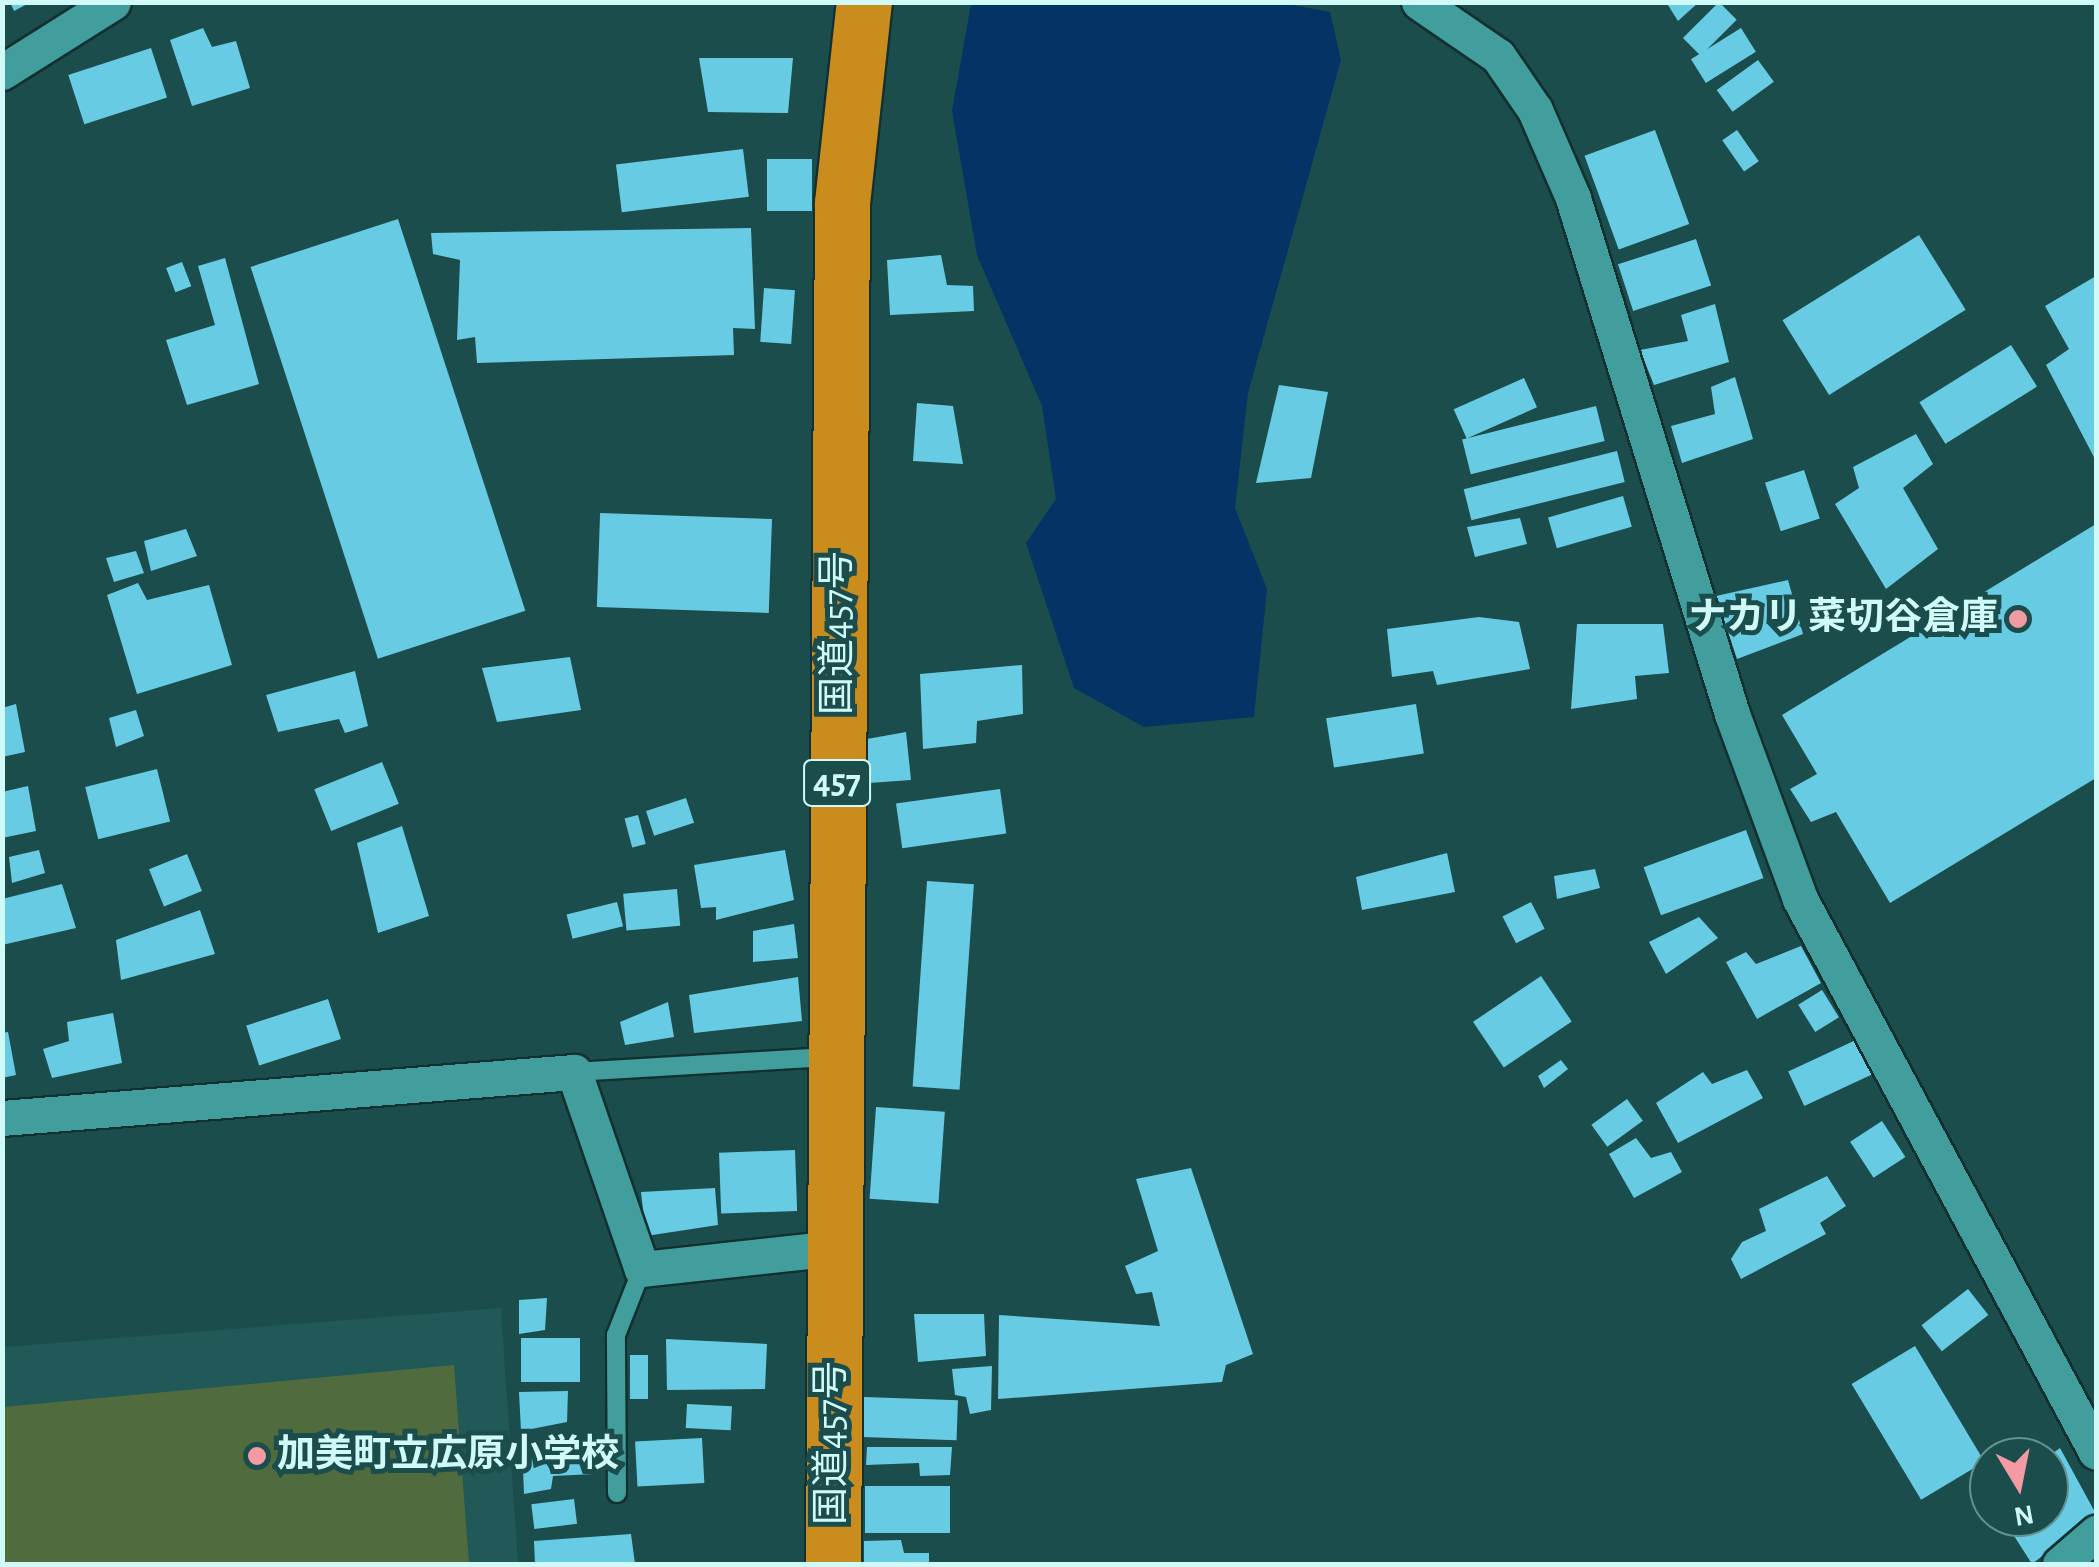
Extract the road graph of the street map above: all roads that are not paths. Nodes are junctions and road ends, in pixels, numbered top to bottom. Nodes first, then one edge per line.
1 (112, 2) edge
2 (864, 2) edge
3 (1419, 2) edge
4 (2, 72) edge
5 (835, 1056) junction
6 (574, 1072) junction
7 (2, 1118) edge
8 (834, 1248) junction
9 (642, 1270) junction
10 (2096, 1452) edge
11 (617, 1492) dead end
12 (2096, 1532) edge
13 (833, 1564) edge
14 (2060, 1564) edge

1 - 4 street
2 - 5 highway, 国道457号 / 457
3 - 10 street
5 - 6 lane
5 - 8 highway, 国道457号 / 457
6 - 7 street
6 - 9 street
8 - 9 street
8 - 13 highway, 国道457号 / 457
9 - 11 lane
12 - 14 street

